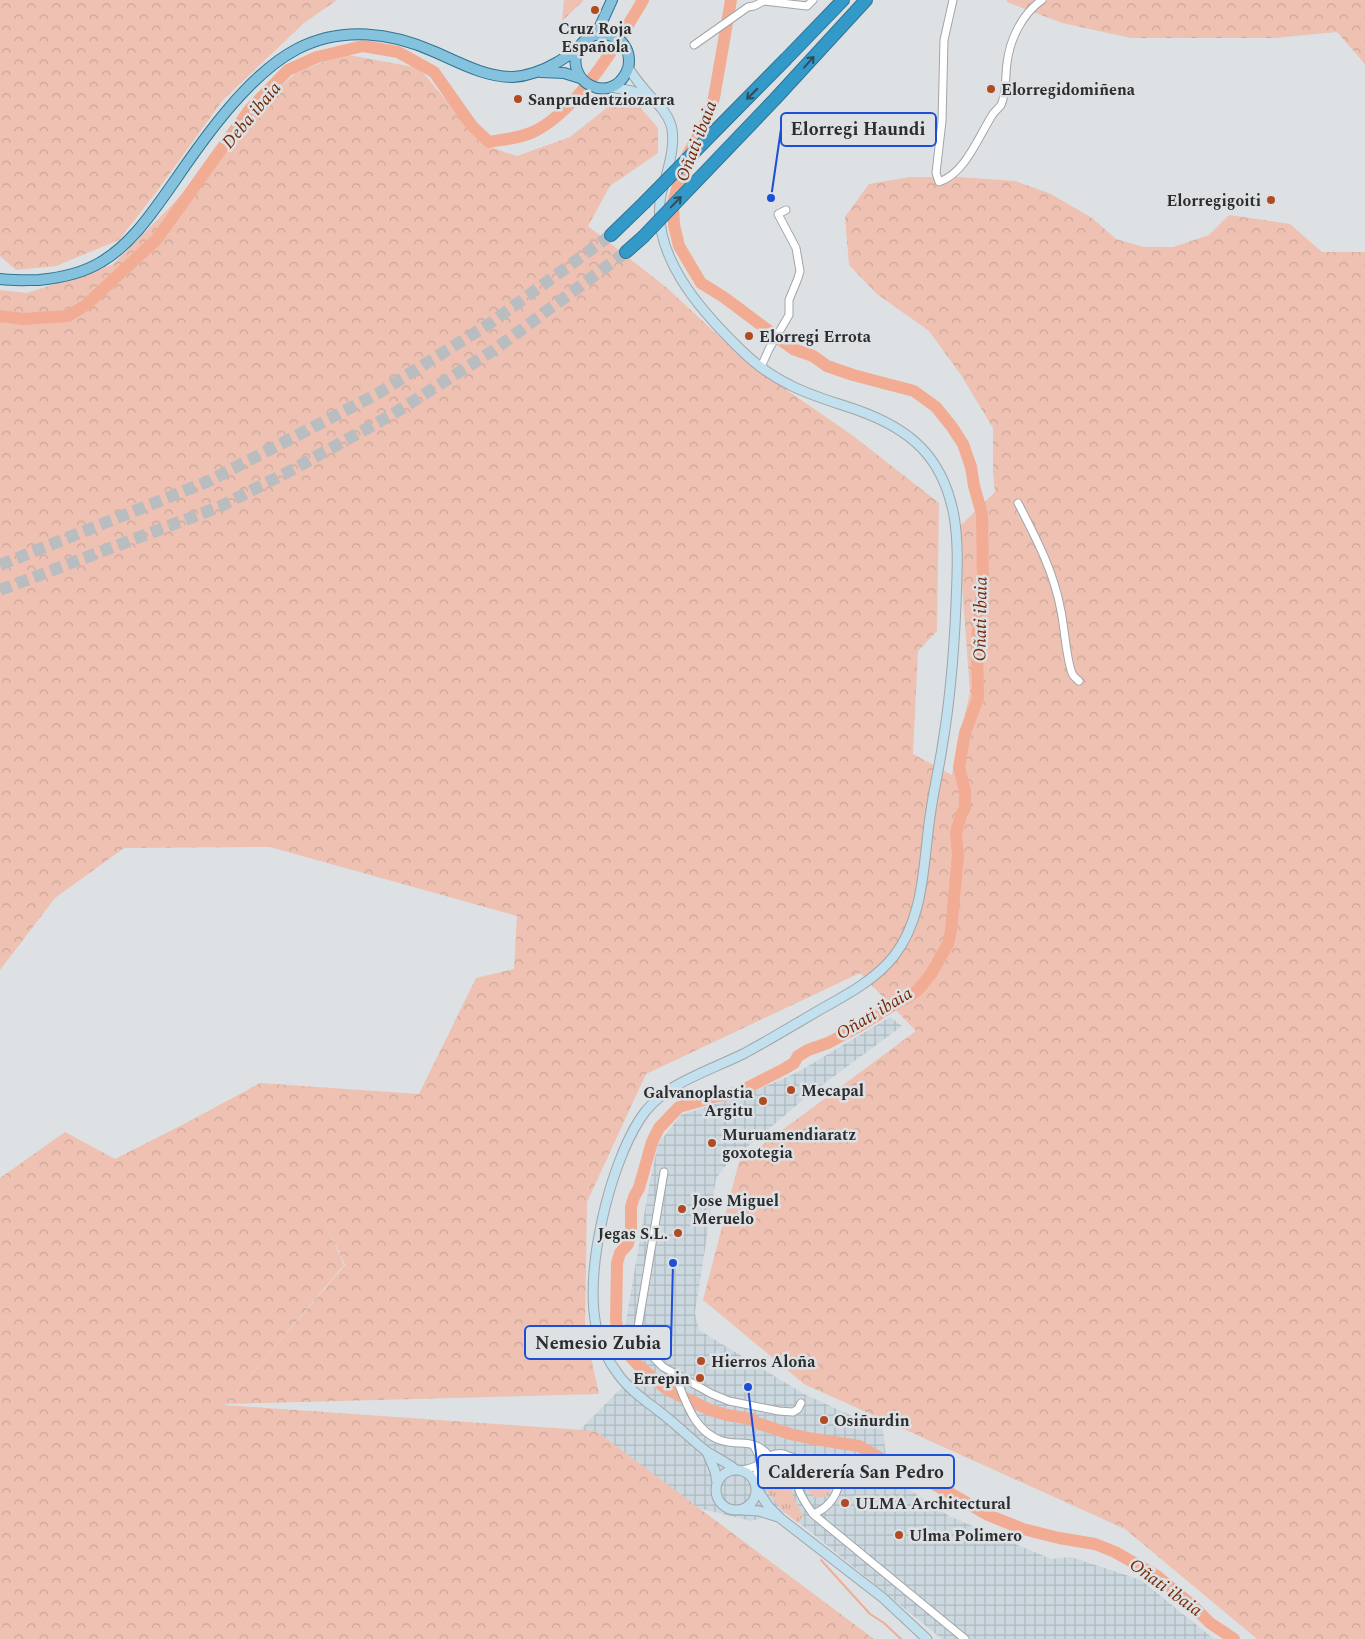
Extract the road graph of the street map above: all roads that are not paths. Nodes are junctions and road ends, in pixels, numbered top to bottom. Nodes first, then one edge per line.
1 (813, 0) edge
2 (844, 0) edge
3 (866, 0) edge
4 (953, 0) edge
5 (1042, 0) edge
6 (610, 5) edge
7 (606, 33) junction
8 (694, 45) dead end
9 (578, 48) junction
10 (628, 68) junction
11 (540, 72) junction
12 (580, 78) junction
13 (611, 87) junction
14 (651, 96) junction
15 (786, 210) dead end
16 (611, 235) tunnel mouth
17 (626, 252) tunnel mouth
18 (0, 279) edge
19 (760, 367) junction
20 (1018, 504) dead end
21 (1079, 681) dead end
22 (664, 1172) dead end
23 (675, 1375) junction
24 (801, 1403) dead end
25 (754, 1445) junction
26 (707, 1451) junction
27 (769, 1456) junction
28 (786, 1456) junction
29 (762, 1461) junction
30 (738, 1470) junction
31 (717, 1483) junction
32 (756, 1486) junction
33 (741, 1510) junction
34 (813, 1514) junction
35 (780, 1518) junction
36 (927, 1639) edge
37 (965, 1639) edge

1 - 8 street
2 -> 16 highway, bridge
17 -> 3 highway, bridge
4 - 5 street
6 - 7 main road
6 - 7 main road
7 - 9 main road
7 - 10 main road
9 - 11 main road
9 - 12 main road
10 - 13 main road
10 - 14 main road
11 - 12 main road
11 - 18 main road
12 - 13 main road
13 - 14 main road
14 - 19 main road
15 - 19 street
19 - 26 main road
20 - 21 street
22 - 23 street
23 - 24 street
23 - 25 street
25 - 27 street
25 - 29 street
26 - 30 main road
26 - 31 main road
27 - 28 street
27 - 29 street
28 - 34 street
28 - 34 street
29 - 30 street
29 - 32 street
30 - 31 main road
30 - 32 main road
31 - 33 main road
32 - 33 main road
32 - 35 main road
33 - 35 main road
34 - 37 street
35 - 36 main road

